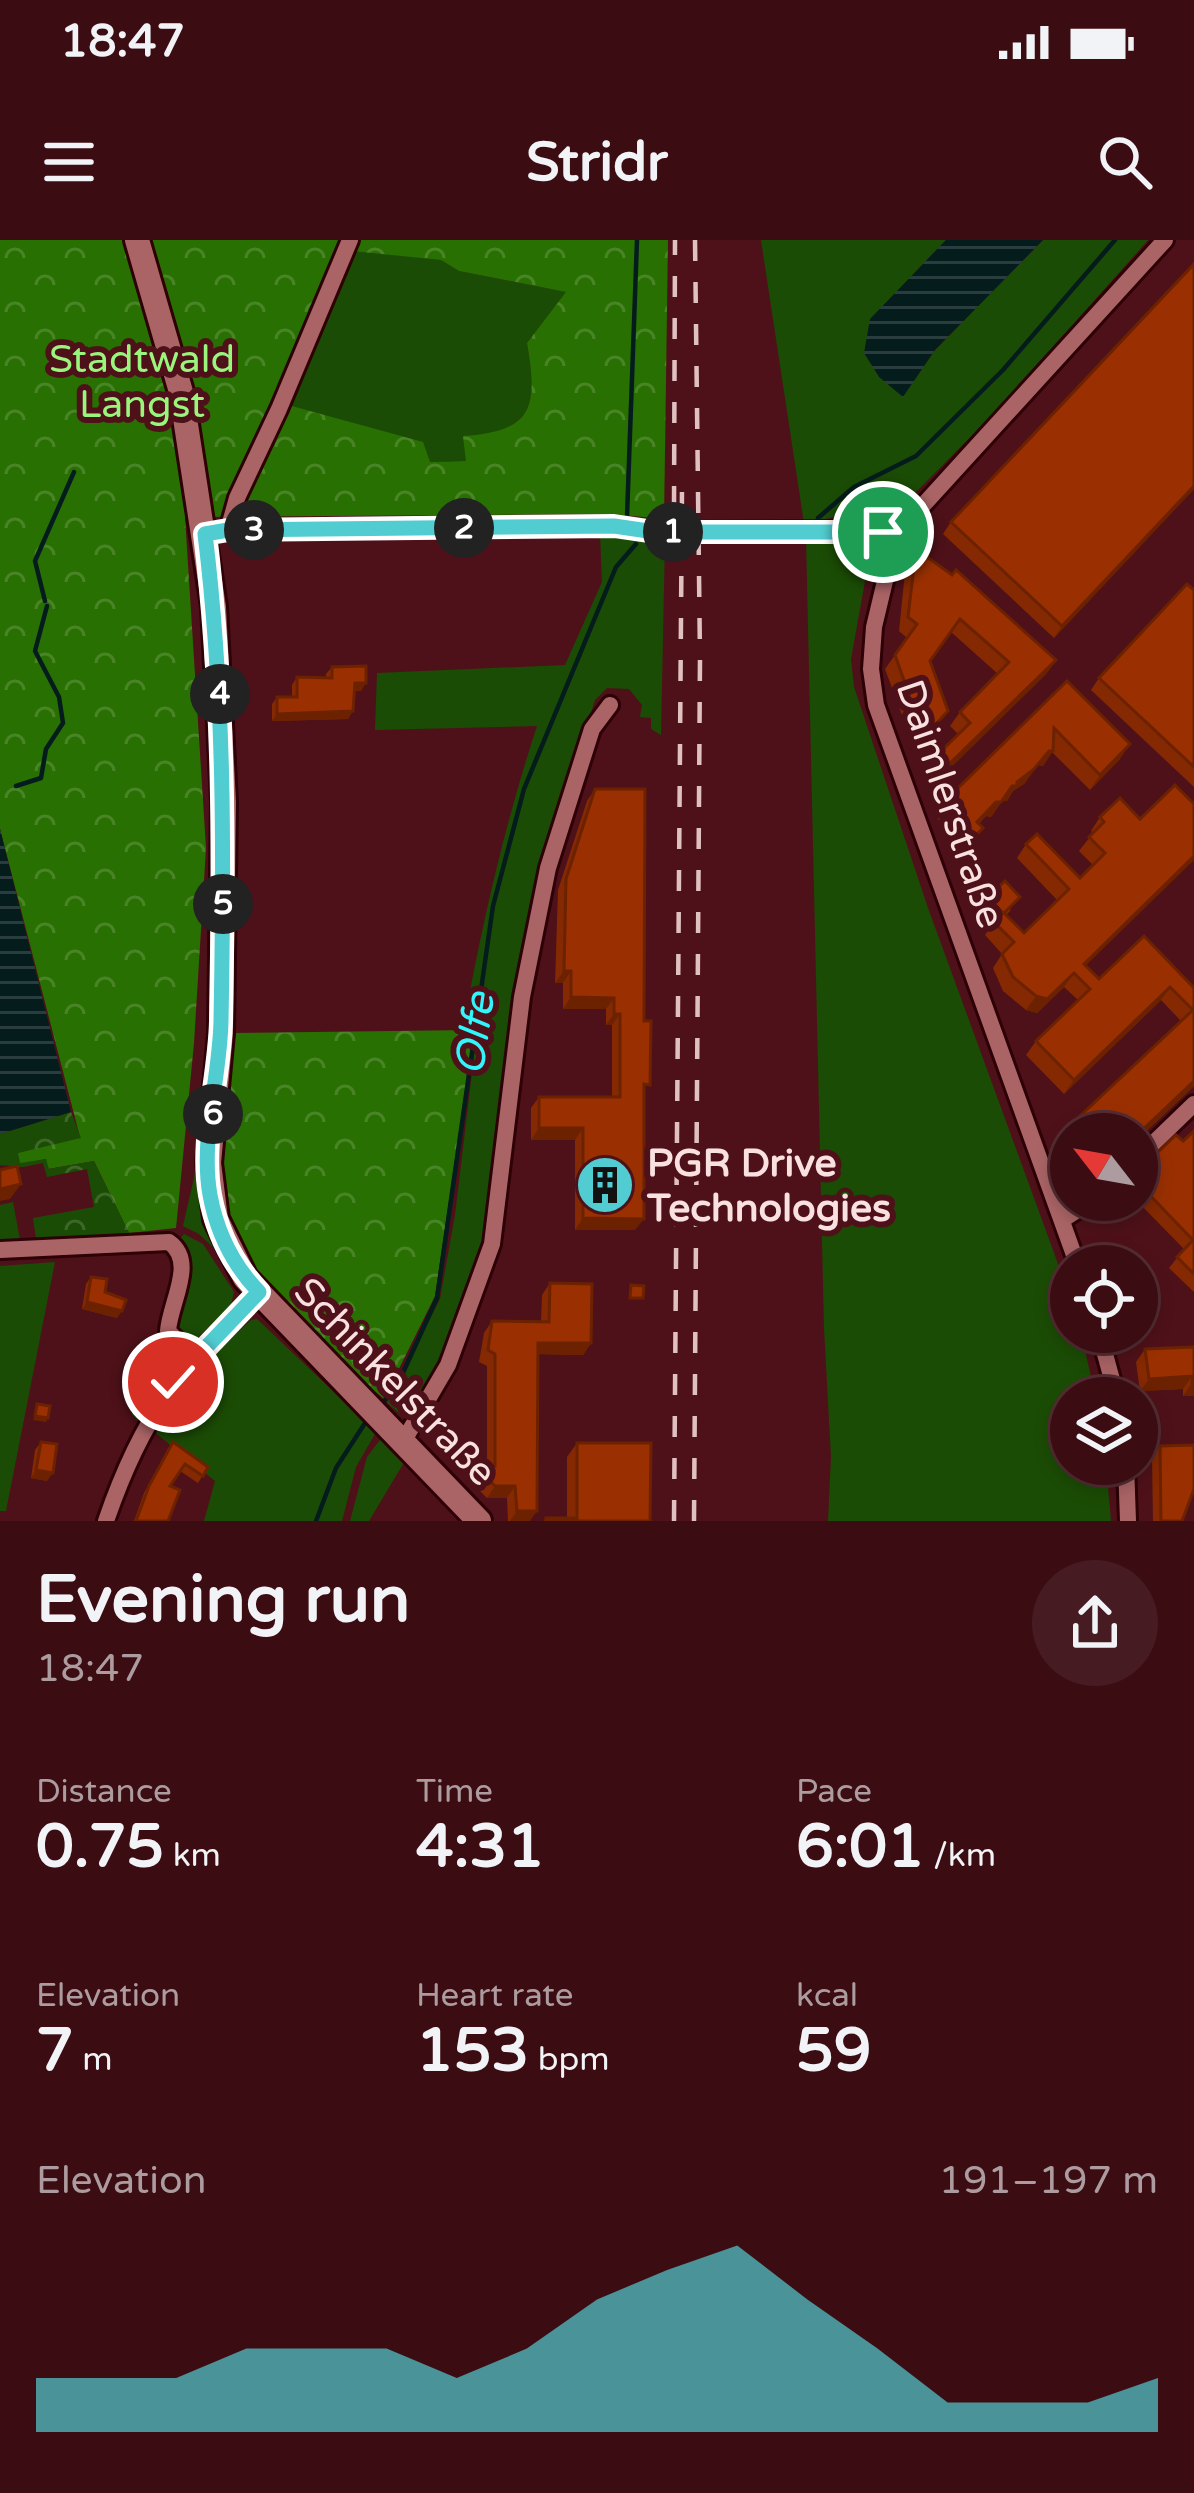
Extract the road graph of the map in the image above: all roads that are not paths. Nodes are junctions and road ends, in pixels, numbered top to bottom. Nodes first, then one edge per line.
1 (137, 240) edge
2 (350, 240) edge
3 (1165, 240) edge
4 (217, 532) junction
5 (896, 535) junction
6 (610, 705) dead end
7 (1194, 1104) edge
8 (1158, 1139) edge
9 (1050, 1187) edge
10 (0, 1250) edge
11 (259, 1292) junction
12 (193, 1358) junction
13 (403, 1442) junction
14 (1127, 1485) edge
15 (106, 1521) edge
16 (479, 1521) edge
17 (1128, 1521) edge

1 - 4 street, Schinkelstraße
2 - 4 street
3 - 5 street
4 - 5 street
4 - 11 street, Schinkelstraße
5 - 9 street, Daimlerstraße
6 - 13 street
7 - 8 street
10 - 12 street
11 - 12 street
11 - 13 street, Schinkelstraße
12 - 15 street
13 - 16 street, Schinkelstraße
14 - 17 street

